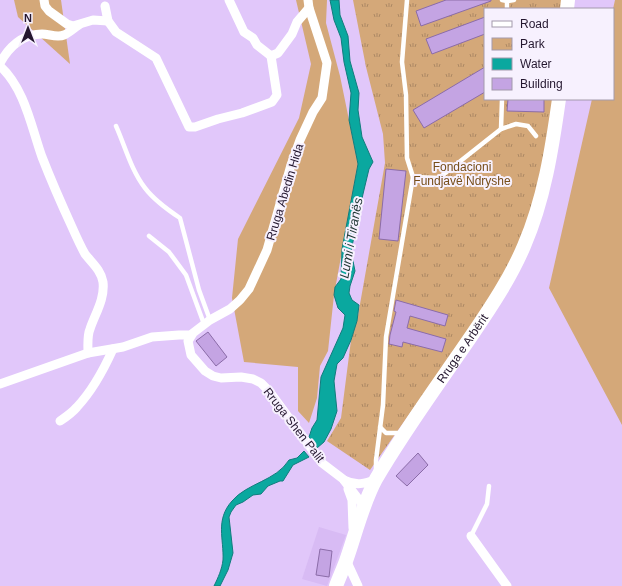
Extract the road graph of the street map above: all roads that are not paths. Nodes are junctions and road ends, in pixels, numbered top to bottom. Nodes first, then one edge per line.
1 (44, 0) edge
2 (229, 0) edge
3 (407, 0) edge
4 (514, 0) edge
5 (504, 1) edge
6 (308, 4) edge
7 (106, 6) dead end
8 (108, 21) junction
9 (79, 25) junction
10 (271, 56) junction
11 (0, 63) edge
12 (0, 66) edge
13 (502, 100) edge
14 (559, 100) edge
15 (116, 126) dead end
16 (501, 129) junction
17 (536, 136) dead end
18 (413, 177) junction
19 (149, 236) dead end
20 (207, 322) junction
21 (190, 336) junction
22 (113, 349) junction
23 (88, 353) junction
24 (0, 384) edge
25 (60, 422) dead end
26 (380, 428) junction
27 (405, 433) junction
28 (343, 479) junction
29 (376, 479) junction
30 (489, 486) dead end
31 (363, 505) junction
32 (471, 536) joint
33 (353, 539) junction
34 (346, 560) junction
35 (336, 586) edge
36 (358, 586) edge
37 (507, 586) edge

1 - 9 street
2 - 10 street
3 - 18 lane
4 - 5 lane
6 - 10 street
6 - 20 street, Rruga Abedin Hida
7 - 8 street
8 - 9 street
8 - 10 street
9 - 11 street
12 - 23 street
13 - 16 lane
14 - 27 main road, Rruga e Arbërit
15 - 20 lane
16 - 17 lane
16 - 18 lane
18 - 26 lane
19 - 20 lane
20 - 21 street, Rruga Abedin Hida
21 - 22 street
21 - 28 street, Rruga Shen Palit
22 - 23 street
22 - 25 street
23 - 24 street
26 - 27 lane
26 - 29 lane
27 - 29 main road, Rruga e Arbërit
28 - 29 street
28 - 31 street, Rruga Shen Palit
28 - 33 street
29 - 31 main road, Rruga e Arbërit
30 - 32 lane
31 - 33 main road, Rruga e Arbërit
32 - 37 street
33 - 34 main road, Rruga e Arbërit
34 - 35 main road, Rruga e Arbërit
34 - 36 street

